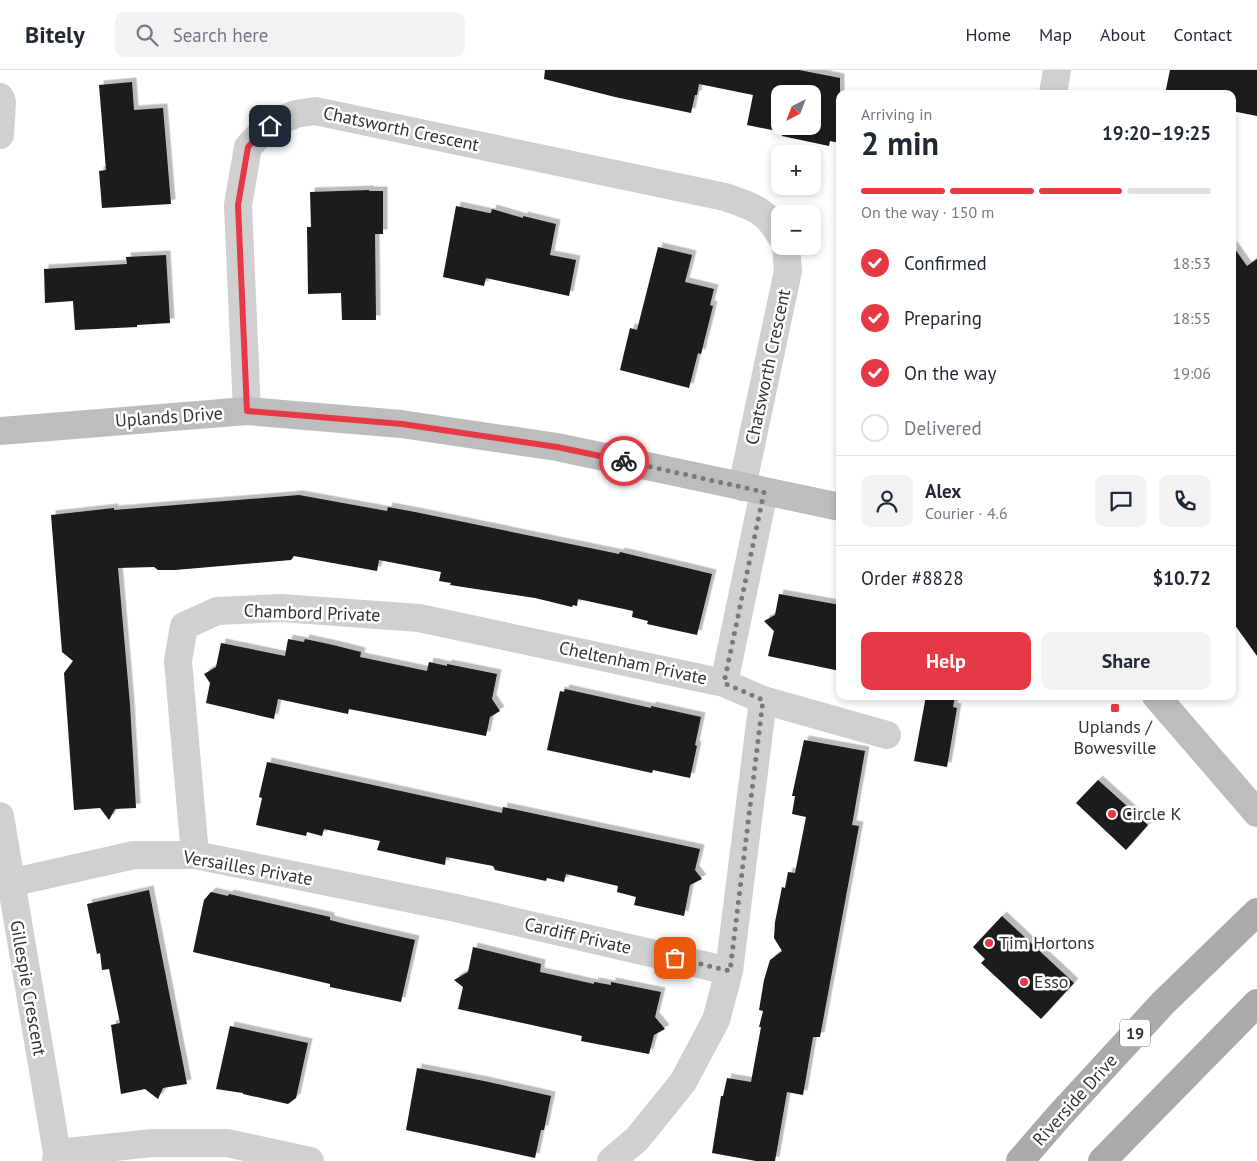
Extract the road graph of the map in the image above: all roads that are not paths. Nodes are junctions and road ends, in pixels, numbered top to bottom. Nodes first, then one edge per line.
1 (1057, 70) edge
2 (1054, 90) edge
3 (0, 97) edge
4 (0, 135) edge
5 (771, 222) edge
6 (787, 255) edge
7 (247, 411) junction
8 (0, 431) edge
9 (753, 489) junction
10 (836, 506) edge
11 (521, 639) joint
12 (724, 683) junction
13 (763, 700) junction
14 (1159, 700) edge
15 (888, 735) dead end
16 (1257, 813) edge
17 (0, 816) edge
18 (195, 856) junction
19 (10, 883) junction
20 (456, 908) joint
21 (1257, 912) edge
22 (730, 971) junction
23 (1257, 1003) edge
24 (57, 1157) edge
25 (310, 1161) edge
26 (611, 1161) edge
27 (1020, 1161) edge
28 (1102, 1161) edge

1 - 2 street
3 - 4 street
5 - 7 street, Chatsworth Crescent
6 - 9 street, Chatsworth Crescent
7 - 8 street, Uplands Drive
7 - 9 street, Uplands Drive
9 - 10 street, Uplands Drive
9 - 12 street, Chatsworth Crescent
11 - 12 street, Cheltenham Private
11 - 18 street, Chambord Private
12 - 13 street, Cheltenham Private
13 - 15 street, Cheltenham Private
13 - 22 street
14 - 16 street
17 - 19 street, Gillespie Crescent
18 - 19 street, Versailles Private
18 - 20 street, Versailles Private
19 - 24 street, Gillespie Crescent
20 - 22 street, Cardiff Private
21 - 27 main road, Riverside Drive / 19
22 - 26 street
23 - 28 main road
24 - 25 street

